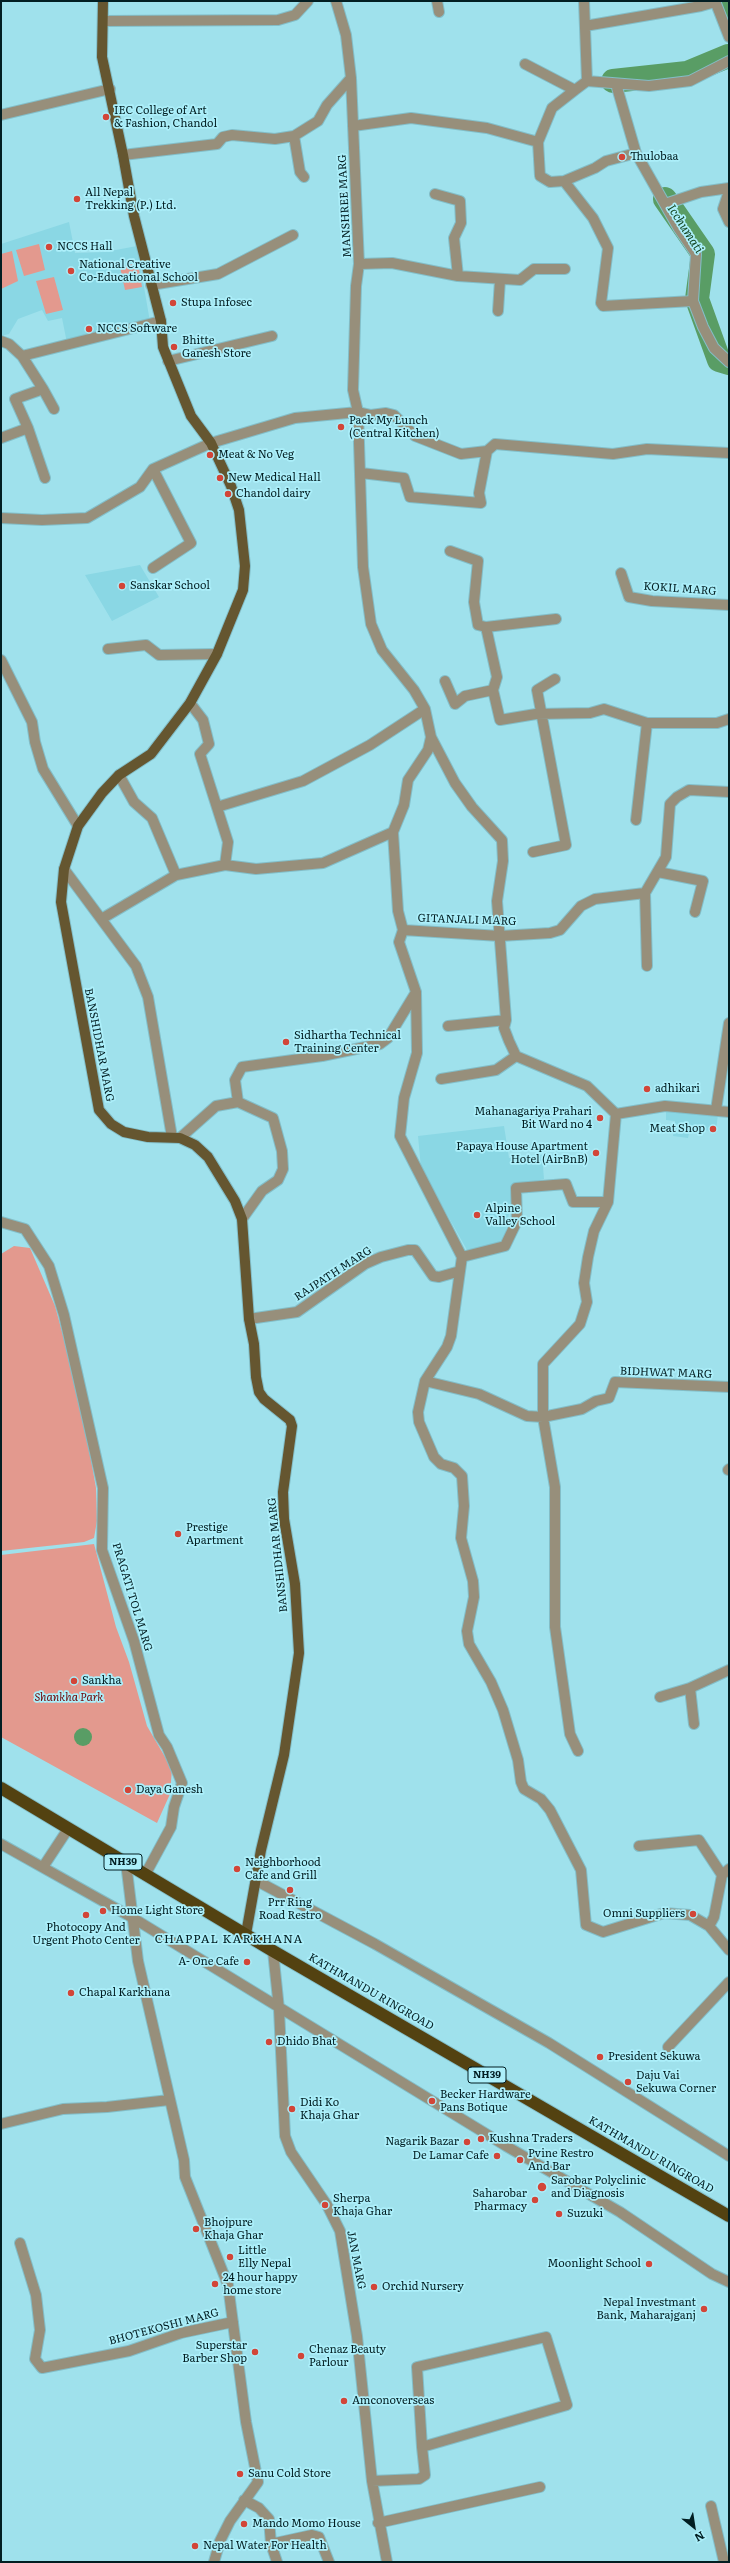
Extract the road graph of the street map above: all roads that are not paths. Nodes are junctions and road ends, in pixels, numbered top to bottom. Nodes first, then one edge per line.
1 (103, 1) edge
2 (308, 1) edge
3 (336, 1) edge
4 (437, 1) edge
5 (584, 1) edge
6 (715, 1) edge
7 (439, 12) dead end
8 (103, 21) junction
9 (585, 26) junction
10 (729, 38) edge
11 (729, 61) edge
12 (525, 64) dead end
13 (351, 78) junction
14 (586, 82) junction
15 (616, 84) junction
16 (110, 89) junction
17 (575, 90) junction
18 (1, 115) edge
19 (353, 126) junction
20 (294, 136) junction
21 (538, 142) junction
22 (636, 153) junction
23 (123, 155) junction
24 (304, 177) dead end
25 (564, 181) junction
26 (729, 190) edge
27 (435, 194) dead end
28 (665, 204) junction
29 (729, 222) edge
30 (293, 235) dead end
31 (359, 264) junction
32 (565, 270) dead end
33 (458, 276) junction
34 (500, 280) junction
35 (151, 285) junction
36 (693, 301) junction
37 (498, 311) dead end
38 (161, 321) junction
39 (272, 336) dead end
40 (1, 341) edge
41 (22, 356) junction
42 (168, 361) junction
43 (729, 362) edge
44 (43, 389) junction
45 (54, 409) dead end
46 (358, 412) junction
47 (28, 428) junction
48 (1, 438) edge
49 (211, 443) junction
50 (487, 451) junction
51 (729, 453) edge
52 (153, 470) junction
53 (361, 473) junction
54 (45, 478) dead end
55 (1, 518) edge
56 (450, 551) dead end
57 (153, 568) dead end
58 (621, 573) dead end
59 (729, 605) edge
60 (556, 619) dead end
61 (486, 628) junction
62 (108, 649) dead end
63 (217, 654) junction
64 (1, 660) edge
65 (555, 679) dead end
66 (445, 681) dead end
67 (493, 690) junction
68 (190, 703) junction
69 (425, 709) junction
70 (541, 715) junction
71 (729, 719) edge
72 (647, 723) junction
73 (431, 737) junction
74 (119, 775) junction
75 (729, 792) edge
76 (217, 807) junction
77 (636, 820) dead end
78 (78, 826) junction
79 (393, 832) junction
80 (532, 852) dead end
81 (224, 865) junction
82 (64, 869) junction
83 (658, 872) junction
84 (176, 875) junction
85 (645, 893) junction
86 (695, 912) dead end
87 (102, 918) junction
88 (403, 930) junction
89 (500, 936) junction
90 (647, 966) dead end
91 (416, 992) junction
92 (506, 1020) junction
93 (729, 1023) edge
94 (448, 1026) dead end
95 (516, 1056) junction
96 (441, 1079) dead end
97 (238, 1102) junction
98 (716, 1110) junction
99 (729, 1112) edge
100 (616, 1114) junction
101 (176, 1137) junction
102 (608, 1202) junction
103 (242, 1219) junction
104 (1, 1222) edge
105 (462, 1257) junction
106 (460, 1271) junction
107 (249, 1320) junction
108 (425, 1381) junction
109 (729, 1387) edge
110 (543, 1417) junction
111 (729, 1670) edge
112 (690, 1688) junction
113 (660, 1697) dead end
114 (694, 1724) dead end
115 (578, 1751) dead end
116 (1, 1788) edge
117 (68, 1829) junction
118 (1, 1844) edge
119 (639, 1846) dead end
120 (126, 1863) junction
121 (43, 1868) junction
122 (725, 1872) edge
123 (146, 1875) junction
124 (257, 1881) junction
125 (133, 1918) junction
126 (709, 1926) junction
127 (246, 1934) junction
128 (729, 1950) edge
129 (273, 1951) junction
130 (729, 1982) edge
131 (279, 2009) junction
132 (668, 2047) dead end
133 (169, 2100) junction
134 (1, 2124) edge
135 (729, 2156) edge
136 (729, 2216) edge
137 (20, 2243) dead end
138 (729, 2282) edge
139 (233, 2322) junction
140 (422, 2447) junction
141 (372, 2481) junction
142 (540, 2487) dead end
143 (244, 2500) junction
144 (710, 2506) dead end
145 (378, 2523) junction
146 (271, 2544) junction
147 (214, 2562) edge
148 (277, 2562) edge
149 (329, 2562) edge
150 (387, 2562) edge
151 (724, 2562) edge

1 - 8 main road, BANSHIDHAR MARG
2 - 8 street
3 - 13 street, MANSHREE MARG
4 - 7 street
5 - 9 street
6 - 9 street
6 - 10 street
8 - 16 main road, BANSHIDHAR MARG
9 - 14 street
11 - 15 street
12 - 17 street
13 - 19 street, MANSHREE MARG
13 - 20 street
14 - 15 street
14 - 17 street
15 - 22 street
16 - 18 street
16 - 23 main road, BANSHIDHAR MARG
17 - 21 street
19 - 21 street
19 - 31 street, MANSHREE MARG
20 - 23 street
20 - 24 street
21 - 25 street
22 - 25 street
22 - 28 street
23 - 35 main road, BANSHIDHAR MARG
25 - 36 street
26 - 28 street
26 - 29 street
27 - 33 street
28 - 36 street
30 - 35 street
31 - 33 street
31 - 46 street, MANSHREE MARG
32 - 34 street
33 - 34 street
34 - 37 street
35 - 38 main road, BANSHIDHAR MARG
36 - 43 street
38 - 41 street
38 - 42 main road, BANSHIDHAR MARG
39 - 42 street
40 - 41 street
41 - 44 street
42 - 49 main road, BANSHIDHAR MARG
44 - 45 street
44 - 47 street
46 - 49 street
46 - 50 street
46 - 53 street, MANSHREE MARG
47 - 48 street
47 - 54 street
49 - 52 street
49 - 63 main road, BANSHIDHAR MARG
50 - 51 street
50 - 53 street
52 - 55 street
52 - 57 street
53 - 69 street, MANSHREE MARG
56 - 61 street
58 - 59 street, KOKIL MARG
60 - 61 street
61 - 67 street
62 - 63 street
63 - 68 main road, BANSHIDHAR MARG
64 - 78 street
65 - 70 street
66 - 67 street
67 - 70 street
68 - 74 main road, BANSHIDHAR MARG
68 - 76 street
69 - 73 street, MANSHREE MARG
69 - 76 street
70 - 72 street
70 - 80 street
71 - 72 street
72 - 77 street
73 - 79 street
73 - 89 street, MANSHREE MARG
74 - 78 main road, BANSHIDHAR MARG
74 - 84 street
75 - 83 street
76 - 81 street
78 - 82 main road, BANSHIDHAR MARG
79 - 81 street
79 - 88 street
81 - 84 street
82 - 87 street
82 - 101 main road, BANSHIDHAR MARG
83 - 85 street
83 - 86 street
84 - 87 street
85 - 89 street, GITANJALI MARG
85 - 90 street
87 - 101 street
88 - 89 street, GITANJALI MARG
88 - 91 street, GITANJALI MARG
89 - 92 street
91 - 97 street
91 - 105 street, GITANJALI MARG
92 - 94 street
92 - 95 street
93 - 98 street
95 - 96 street
95 - 100 street
97 - 101 street
97 - 103 street
98 - 99 street
98 - 100 street
100 - 102 street
101 - 103 main road, BANSHIDHAR MARG
102 - 105 street
102 - 110 street
103 - 107 main road, BANSHIDHAR MARG
104 - 123 street, PRAGATI TOL MARG
105 - 106 street
106 - 107 street, RAJPATH MARG
106 - 108 street
107 - 124 main road, BANSHIDHAR MARG
108 - 110 street
108 - 126 street
109 - 110 street, BIDHWAT MARG
110 - 115 street
111 - 112 street
112 - 113 street
112 - 114 street
116 - 117 highway, KATHMANDU RINGROAD / NH39
117 - 120 highway, KATHMANDU RINGROAD / NH39
117 - 121 street
118 - 121 street
119 - 122 street
120 - 123 highway, KATHMANDU RINGROAD / NH39
120 - 125 street
121 - 125 street
122 - 126 street
123 - 127 highway, KATHMANDU RINGROAD / NH39
124 - 127 main road, BANSHIDHAR MARG
124 - 135 street
125 - 131 street
125 - 133 street
126 - 128 street
127 - 129 highway, KATHMANDU RINGROAD / NH39
129 - 131 street, JAN MARG
129 - 136 highway, KATHMANDU RINGROAD / NH39
130 - 132 street
131 - 138 street
131 - 141 street, JAN MARG
133 - 134 street
133 - 139 street
137 - 139 street, BHOTEKOSHI MARG
139 - 143 street
140 - 140 street
140 - 141 street
141 - 145 street, JAN MARG
142 - 145 street
143 - 146 street
143 - 147 street
144 - 151 street
145 - 150 street, JAN MARG
146 - 148 street
146 - 149 street

